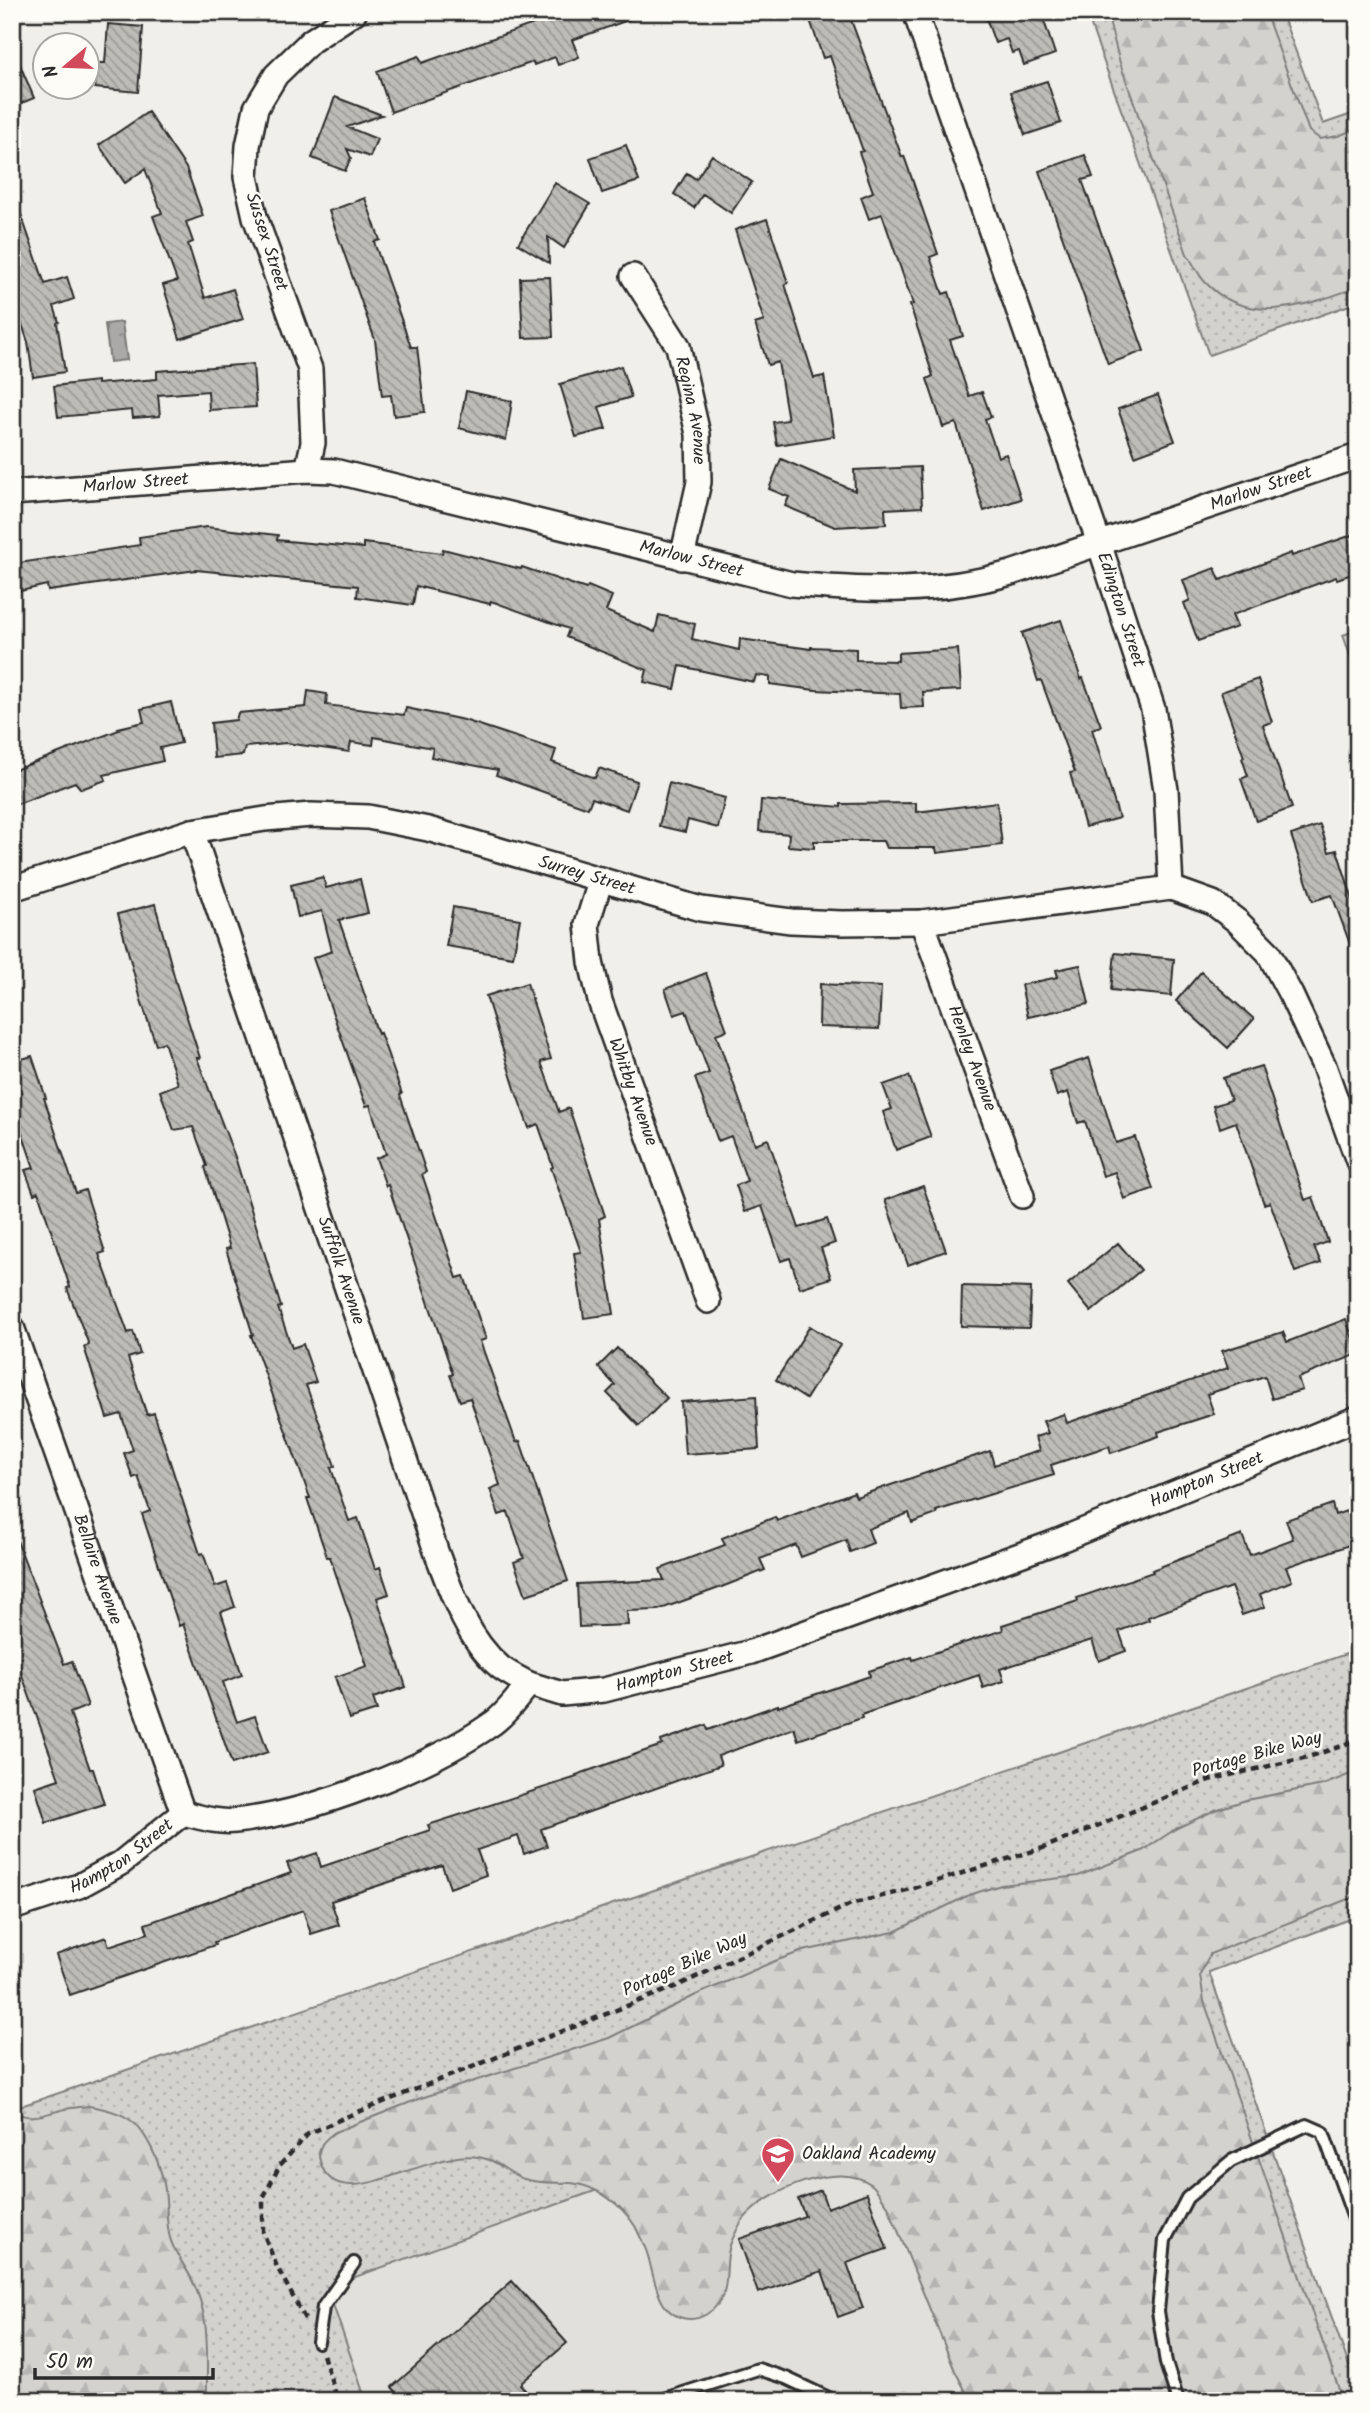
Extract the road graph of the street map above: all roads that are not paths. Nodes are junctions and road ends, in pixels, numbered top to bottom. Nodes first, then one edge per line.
1 (355, 12) edge
2 (915, 12) edge
3 (633, 276) dead end
4 (1358, 456) edge
5 (307, 470) junction
6 (12, 493) edge
7 (1099, 543) junction
8 (682, 558) junction
9 (192, 831) junction
10 (601, 879) junction
11 (1171, 888) junction
12 (12, 890) edge
13 (922, 922) junction
14 (1358, 1161) edge
15 (1022, 1196) dead end
16 (708, 1301) dead end
17 (12, 1327) edge
18 (1358, 1419) edge
19 (529, 1684) junction
20 (183, 1813) junction
21 (12, 1908) edge
22 (1358, 2230) edge
23 (354, 2263) dead end
24 (318, 2342) road end
25 (831, 2399) edge
26 (658, 2401) edge
27 (1178, 2401) edge

1 - 5 street, Sussex Street
2 - 7 street, Edington Street
3 - 8 street, Regina Avenue
4 - 7 street, Marlow Street
5 - 6 street, Marlow Street
5 - 8 street, Marlow Street
7 - 8 street, Marlow Street
7 - 11 street, Edington Street
9 - 10 street, Surrey Street
9 - 12 street, Surrey Street
9 - 19 street, Suffolk Avenue
10 - 13 street, Surrey Street
10 - 16 street, Whitby Avenue
11 - 13 street, Surrey Street
11 - 14 street
13 - 15 street, Henley Avenue
17 - 20 street, Bellaire Avenue
18 - 19 street, Hampton Street
19 - 20 street, Hampton Street
20 - 21 street, Hampton Street
22 - 27 lane
23 - 24 lane
25 - 26 lane

